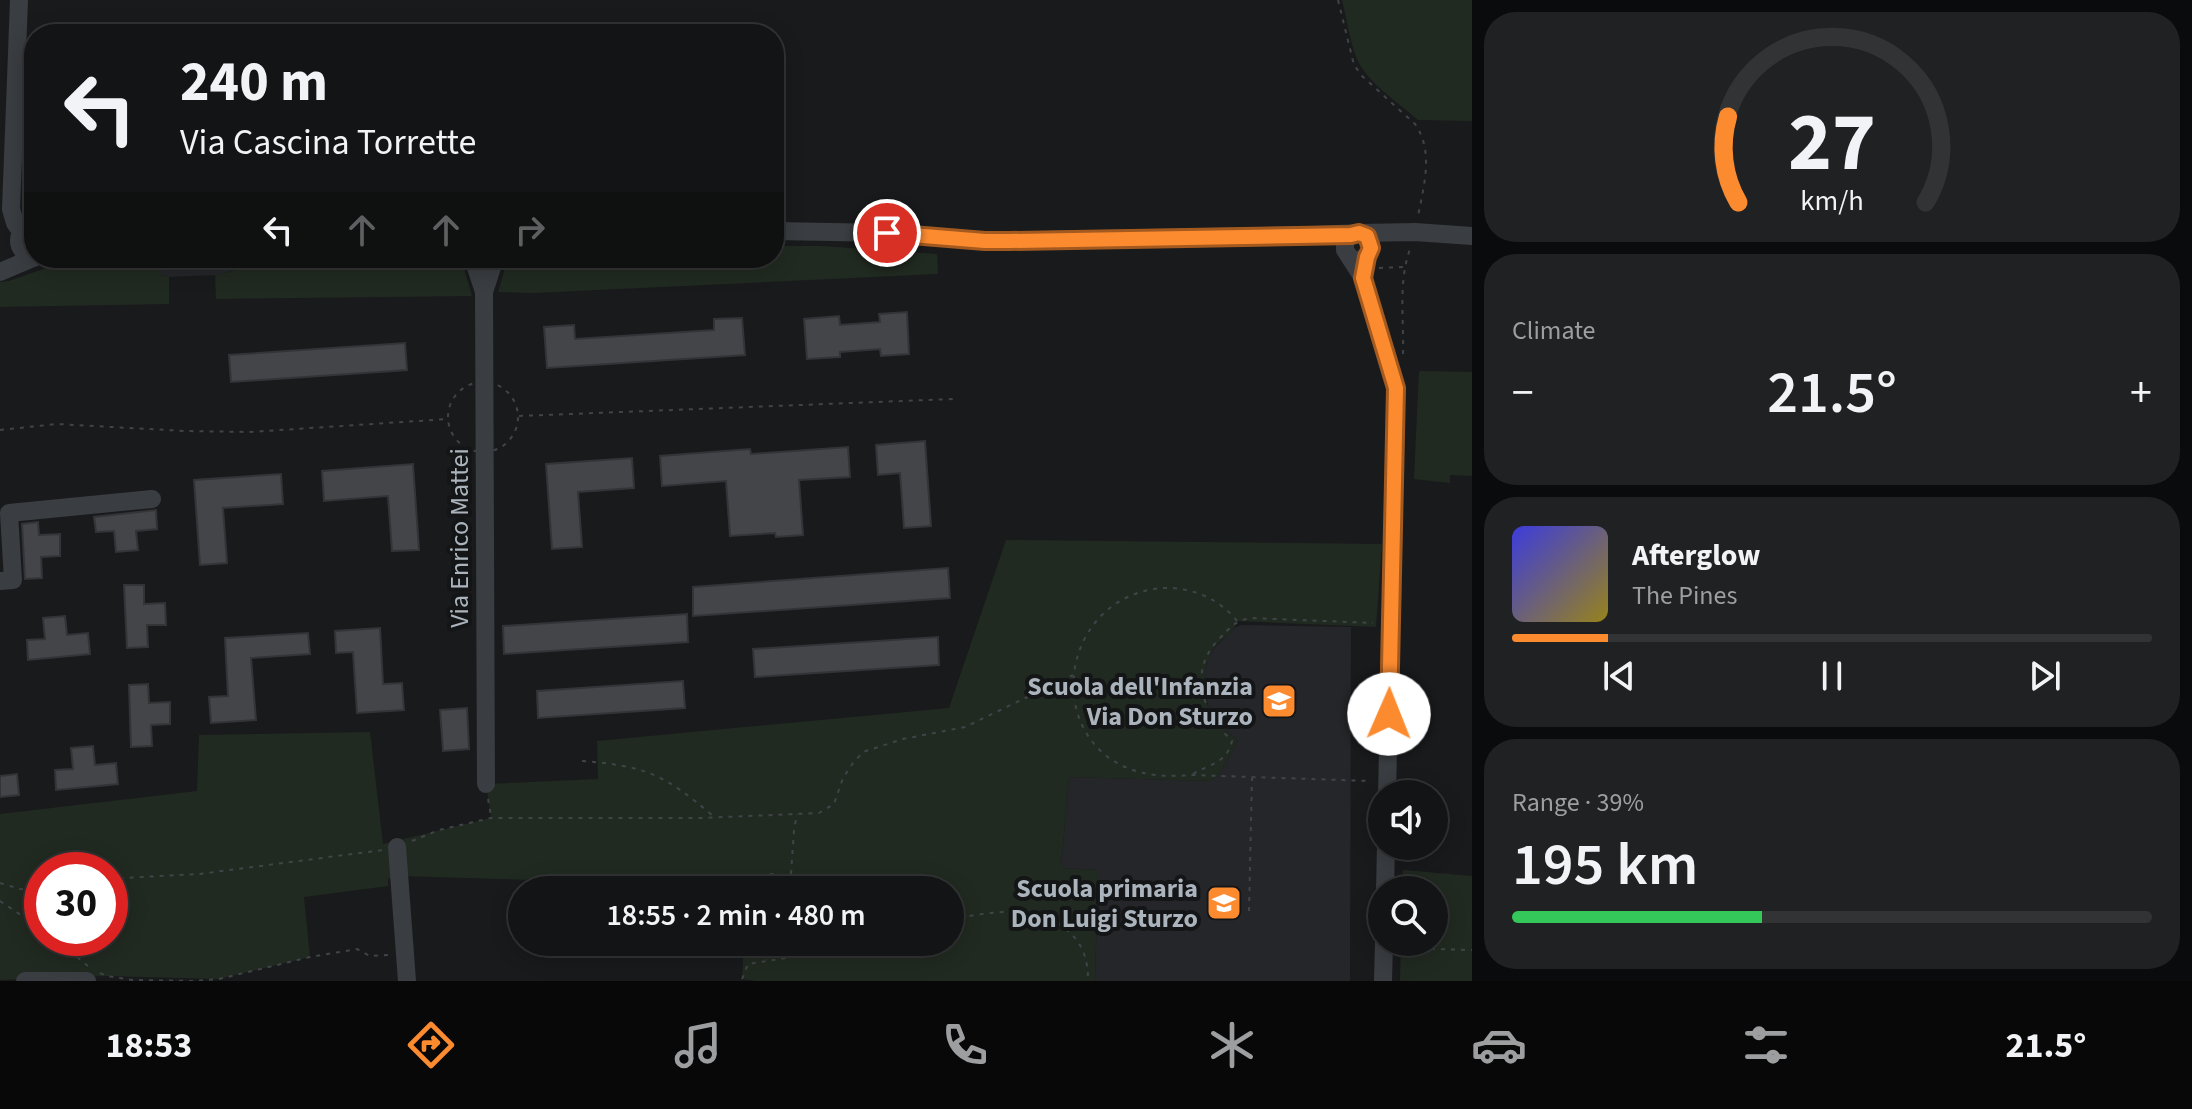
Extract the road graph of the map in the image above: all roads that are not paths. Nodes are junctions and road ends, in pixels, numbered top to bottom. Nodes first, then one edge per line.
1 (19, 0) edge
2 (24, 207) edge
3 (784, 231) edge
4 (1472, 236) edge
5 (24, 245) edge
6 (1358, 247) junction
7 (476, 268) edge
8 (492, 268) edge
9 (0, 271) edge
10 (484, 292) junction
11 (152, 499) dead end
12 (0, 581) edge
13 (1387, 780) edge
14 (486, 784) road end
15 (397, 847) road end
16 (1384, 956) edge
17 (25, 981) edge
18 (87, 981) edge
19 (407, 981) edge
20 (1383, 981) edge

1 - 2 street
3 - 6 street
4 - 6 street
5 - 9 street
6 - 13 street
7 - 10 street, Via Enrico Mattei
8 - 10 street, Via Enrico Mattei
10 - 14 street, Via Enrico Mattei
11 - 12 street
15 - 19 street
16 - 20 street
17 - 18 street

